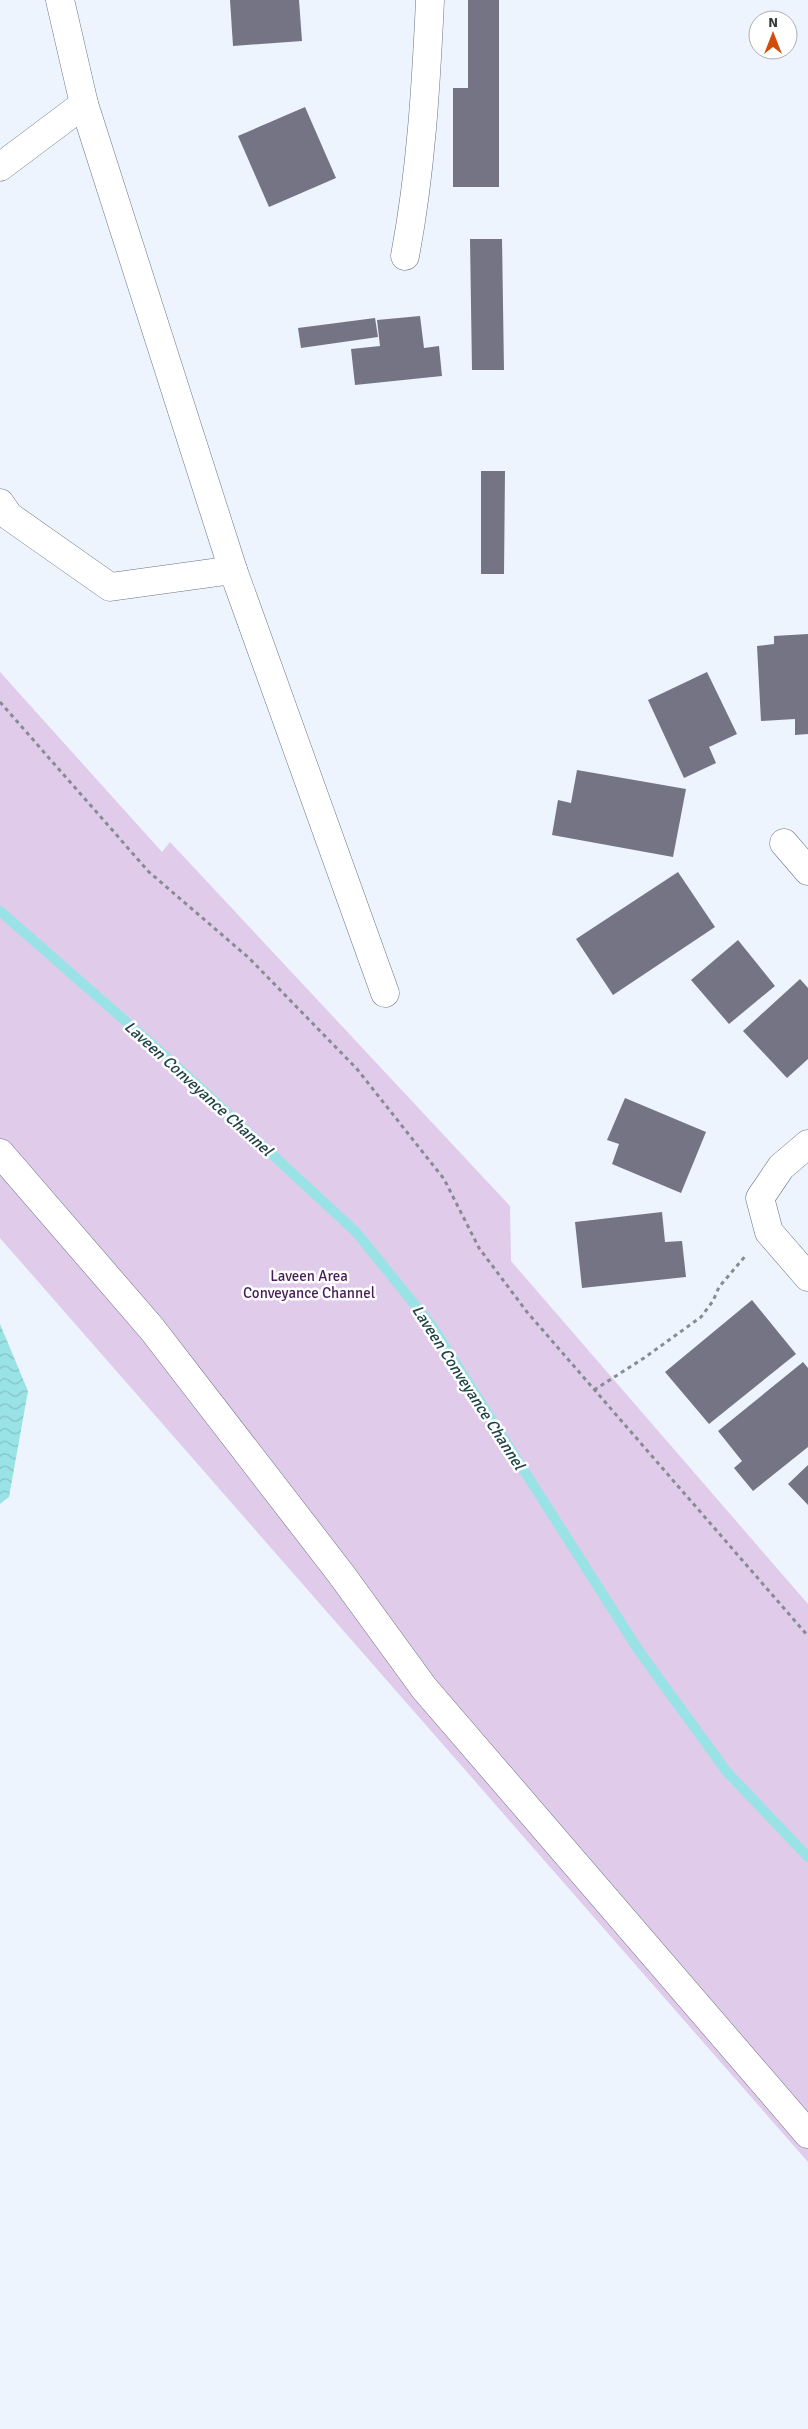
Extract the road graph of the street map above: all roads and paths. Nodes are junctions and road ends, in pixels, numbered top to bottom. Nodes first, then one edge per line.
1 (60, 0) edge
2 (430, 0) edge
3 (84, 104) junction
4 (0, 167) edge
5 (405, 256) dead end
6 (0, 503) edge
7 (234, 570) junction
8 (0, 702) edge
9 (784, 843) dead end
10 (808, 871) edge
11 (385, 993) dead end
12 (808, 1144) edge
13 (0, 1153) edge
14 (769, 1232) junction
15 (808, 1278) edge
16 (594, 1390) junction
17 (808, 1636) edge
18 (808, 2134) edge

1 - 3 street
2 - 5 street
3 - 4 street
3 - 7 street
6 - 7 street
7 - 11 street
8 - 16 path
9 - 10 street
12 - 14 street
13 - 18 street
14 - 15 street
14 - 16 path
16 - 17 path

